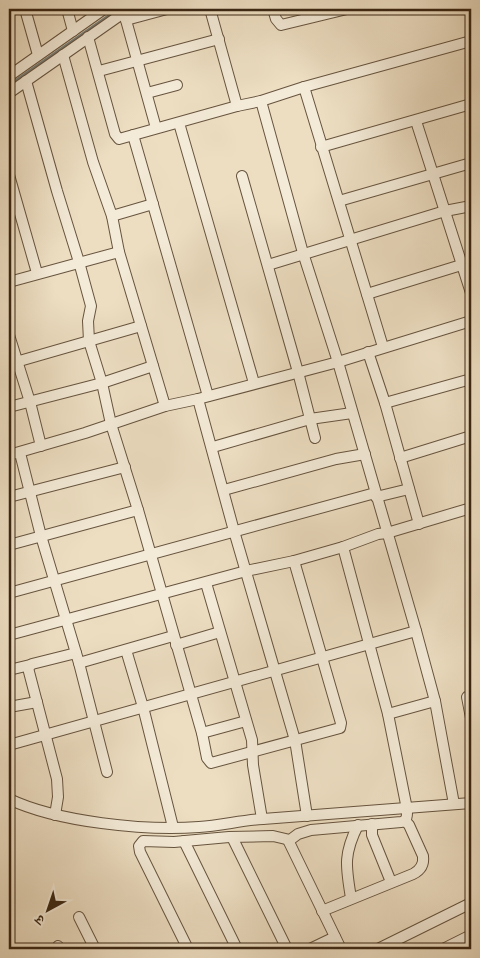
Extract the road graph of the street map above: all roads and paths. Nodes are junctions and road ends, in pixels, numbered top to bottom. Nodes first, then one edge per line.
1 (25, 9) edge
2 (67, 9) edge
3 (104, 9) edge
4 (168, 9) edge
5 (210, 9) edge
6 (273, 9) edge
7 (347, 9) edge
8 (322, 12) edge
9 (127, 14) edge
10 (73, 31) junction
11 (88, 37) junction
12 (219, 39) junction
13 (471, 41) edge
14 (38, 55) junction
15 (63, 55) junction
16 (138, 59) junction
17 (99, 71) junction
18 (9, 76) edge
19 (26, 81) junction
20 (178, 85) dead end
21 (304, 87) junction
22 (9, 93) edge
23 (147, 93) junction
24 (261, 101) junction
25 (471, 104) edge
26 (237, 106) junction
27 (416, 121) junction
28 (179, 123) junction
29 (156, 128) junction
30 (133, 135) junction
31 (321, 147) junction
32 (471, 163) edge
33 (9, 175) edge
34 (432, 175) junction
35 (242, 176) dead end
36 (339, 202) junction
37 (153, 204) junction
38 (471, 206) edge
39 (445, 211) junction
40 (112, 216) junction
41 (351, 241) junction
42 (119, 252) junction
43 (303, 253) junction
44 (80, 262) junction
45 (467, 263) edge
46 (268, 265) junction
47 (37, 274) junction
48 (9, 282) edge
49 (471, 293) edge
50 (367, 294) junction
51 (471, 320) edge
52 (141, 326) junction
53 (9, 335) edge
54 (89, 341) junction
55 (383, 347) junction
56 (368, 352) junction
57 (338, 362) junction
58 (13, 363) edge
59 (153, 366) junction
60 (298, 372) junction
61 (471, 379) edge
62 (102, 383) junction
63 (254, 383) junction
64 (203, 397) junction
65 (30, 402) junction
66 (385, 403) junction
67 (165, 406) junction
68 (9, 407) edge
69 (352, 413) junction
70 (310, 419) junction
71 (111, 424) junction
72 (471, 436) edge
73 (316, 438) dead end
74 (41, 446) junction
75 (212, 447) junction
76 (20, 453) junction
77 (365, 454) junction
78 (9, 455) edge
79 (400, 458) junction
80 (125, 467) junction
81 (409, 489) junction
82 (224, 490) junction
83 (30, 491) junction
84 (376, 495) junction
85 (9, 497) edge
86 (471, 508) edge
87 (138, 510) junction
88 (419, 524) junction
89 (234, 531) junction
90 (387, 533) junction
91 (41, 536) junction
92 (9, 545) edge
93 (343, 547) junction
94 (150, 555) junction
95 (294, 561) junction
96 (246, 571) junction
97 (54, 579) junction
98 (206, 583) junction
99 (9, 593) edge
100 (162, 594) junction
101 (66, 620) junction
102 (416, 631) junction
103 (220, 632) junction
104 (9, 635) edge
105 (174, 640) junction
106 (368, 643) junction
107 (126, 650) junction
108 (321, 656) junction
109 (77, 658) junction
110 (30, 665) junction
111 (9, 670) edge
112 (275, 670) junction
113 (234, 681) junction
114 (190, 693) junction
115 (467, 696) dead end
116 (435, 701) junction
117 (37, 702) junction
118 (9, 707) edge
119 (143, 707) junction
120 (388, 714) junction
121 (471, 718) edge
122 (93, 721) junction
123 (246, 721) junction
124 (202, 733) junction
125 (46, 734) junction
126 (295, 740) junction
127 (9, 745) edge
128 (253, 752) junction
129 (108, 772) dead end
130 (9, 799) edge
131 (471, 803) edge
132 (454, 804) junction
133 (408, 809) junction
134 (55, 815) junction
135 (307, 816) junction
136 (262, 819) junction
137 (405, 821) junction
138 (372, 824) junction
139 (358, 825) junction
140 (173, 827) junction
141 (232, 837) junction
142 (288, 840) junction
143 (184, 841) junction
144 (391, 882) junction
145 (351, 898) junction
146 (471, 903) edge
147 (322, 911) junction
148 (79, 917) dead end
149 (471, 935) edge
150 (335, 937) junction
151 (95, 949) edge
152 (188, 949) edge
153 (237, 949) edge
154 (287, 949) edge
155 (310, 949) edge
156 (341, 949) edge
157 (378, 949) edge
158 (443, 949) edge

1 - 14 street
2 - 10 street
3 - 10 street
4 - 9 street
5 - 12 street
6 - 8 street
7 - 8 street
9 - 11 street
9 - 16 street
10 - 14 street
11 - 15 street
11 - 17 street
12 - 16 street
12 - 26 street
13 - 21 street
14 - 18 street
15 - 19 street
15 - 40 street
16 - 17 street
16 - 23 street
17 - 30 street
19 - 22 street
19 - 44 street
20 - 23 street
21 - 24 street
21 - 31 street
23 - 29 street
24 - 26 street
24 - 43 street
25 - 27 street
26 - 28 street
27 - 31 street
27 - 34 street
28 - 29 street
28 - 63 street
29 - 30 street
30 - 37 street
31 - 36 street
32 - 34 street
33 - 47 street
34 - 36 street
34 - 39 street
35 - 46 street
36 - 41 street
37 - 40 street
37 - 64 street
38 - 39 street
39 - 41 street
39 - 45 street
40 - 42 street
41 - 43 street
41 - 50 street
42 - 44 street
42 - 52 street
43 - 46 street
43 - 57 street
44 - 47 street
44 - 54 street
45 - 49 street
45 - 50 street
46 - 60 street
47 - 48 street
50 - 55 street
51 - 55 street
52 - 54 street
52 - 59 street
53 - 58 street
54 - 58 street
54 - 62 street
55 - 56 street
56 - 57 street
56 - 66 street
57 - 60 street
57 - 69 street
58 - 65 street
59 - 62 street
59 - 67 street
60 - 63 street
60 - 70 street
61 - 66 street
62 - 65 street
62 - 71 street
63 - 64 street
64 - 67 street
64 - 75 street
65 - 68 street
65 - 74 street
66 - 79 street
67 - 71 street
69 - 70 street
69 - 77 street
70 - 73 street
70 - 75 street
71 - 74 street
71 - 80 street
72 - 79 street
74 - 76 street
75 - 82 street
76 - 78 street
76 - 83 street
77 - 82 street
77 - 84 street
79 - 81 street
80 - 83 street
80 - 87 street
81 - 84 street
81 - 88 street
82 - 89 street
83 - 85 street
83 - 91 street
84 - 89 street
84 - 90 street
86 - 88 street
87 - 91 street
87 - 94 street
88 - 90 street
89 - 94 street
89 - 96 street
90 - 93 street
90 - 102 street
91 - 92 street
91 - 97 street
93 - 95 street
93 - 106 street
94 - 97 street
94 - 100 street
95 - 96 street
95 - 108 street
96 - 98 street
96 - 112 street
97 - 99 street
97 - 101 street
98 - 100 street
98 - 103 street
100 - 101 street
100 - 105 street
101 - 104 street
101 - 109 street
102 - 106 street
102 - 116 street
103 - 105 street
103 - 113 street
105 - 107 street
105 - 114 street
106 - 108 street
106 - 120 street
107 - 109 street
107 - 119 street
108 - 112 street
108 - 126 street
109 - 110 street
109 - 122 street
110 - 111 street
110 - 117 street
112 - 113 street
112 - 126 street
113 - 114 street
113 - 123 street
114 - 119 street
114 - 124 street
115 - 121 street
116 - 120 street
116 - 132 street
117 - 118 street
117 - 125 street
119 - 122 street
119 - 140 street
120 - 133 street
122 - 125 street
122 - 129 street
123 - 124 street
123 - 128 street
124 - 128 street
125 - 127 street
125 - 134 street
126 - 128 street
126 - 135 street
128 - 136 street
130 - 134 street
131 - 132 street
132 - 133 street
133 - 135 street
133 - 137 street
134 - 140 street
135 - 136 street
136 - 140 street
137 - 138 street
137 - 144 street
138 - 139 street
138 - 144 street
139 - 142 street
139 - 145 street
141 - 142 street
141 - 143 street
141 - 154 street
142 - 147 street
143 - 152 street
143 - 153 street
144 - 145 street
145 - 147 street
146 - 157 street
147 - 150 street
148 - 151 street
149 - 158 street
150 - 155 street
150 - 156 street

